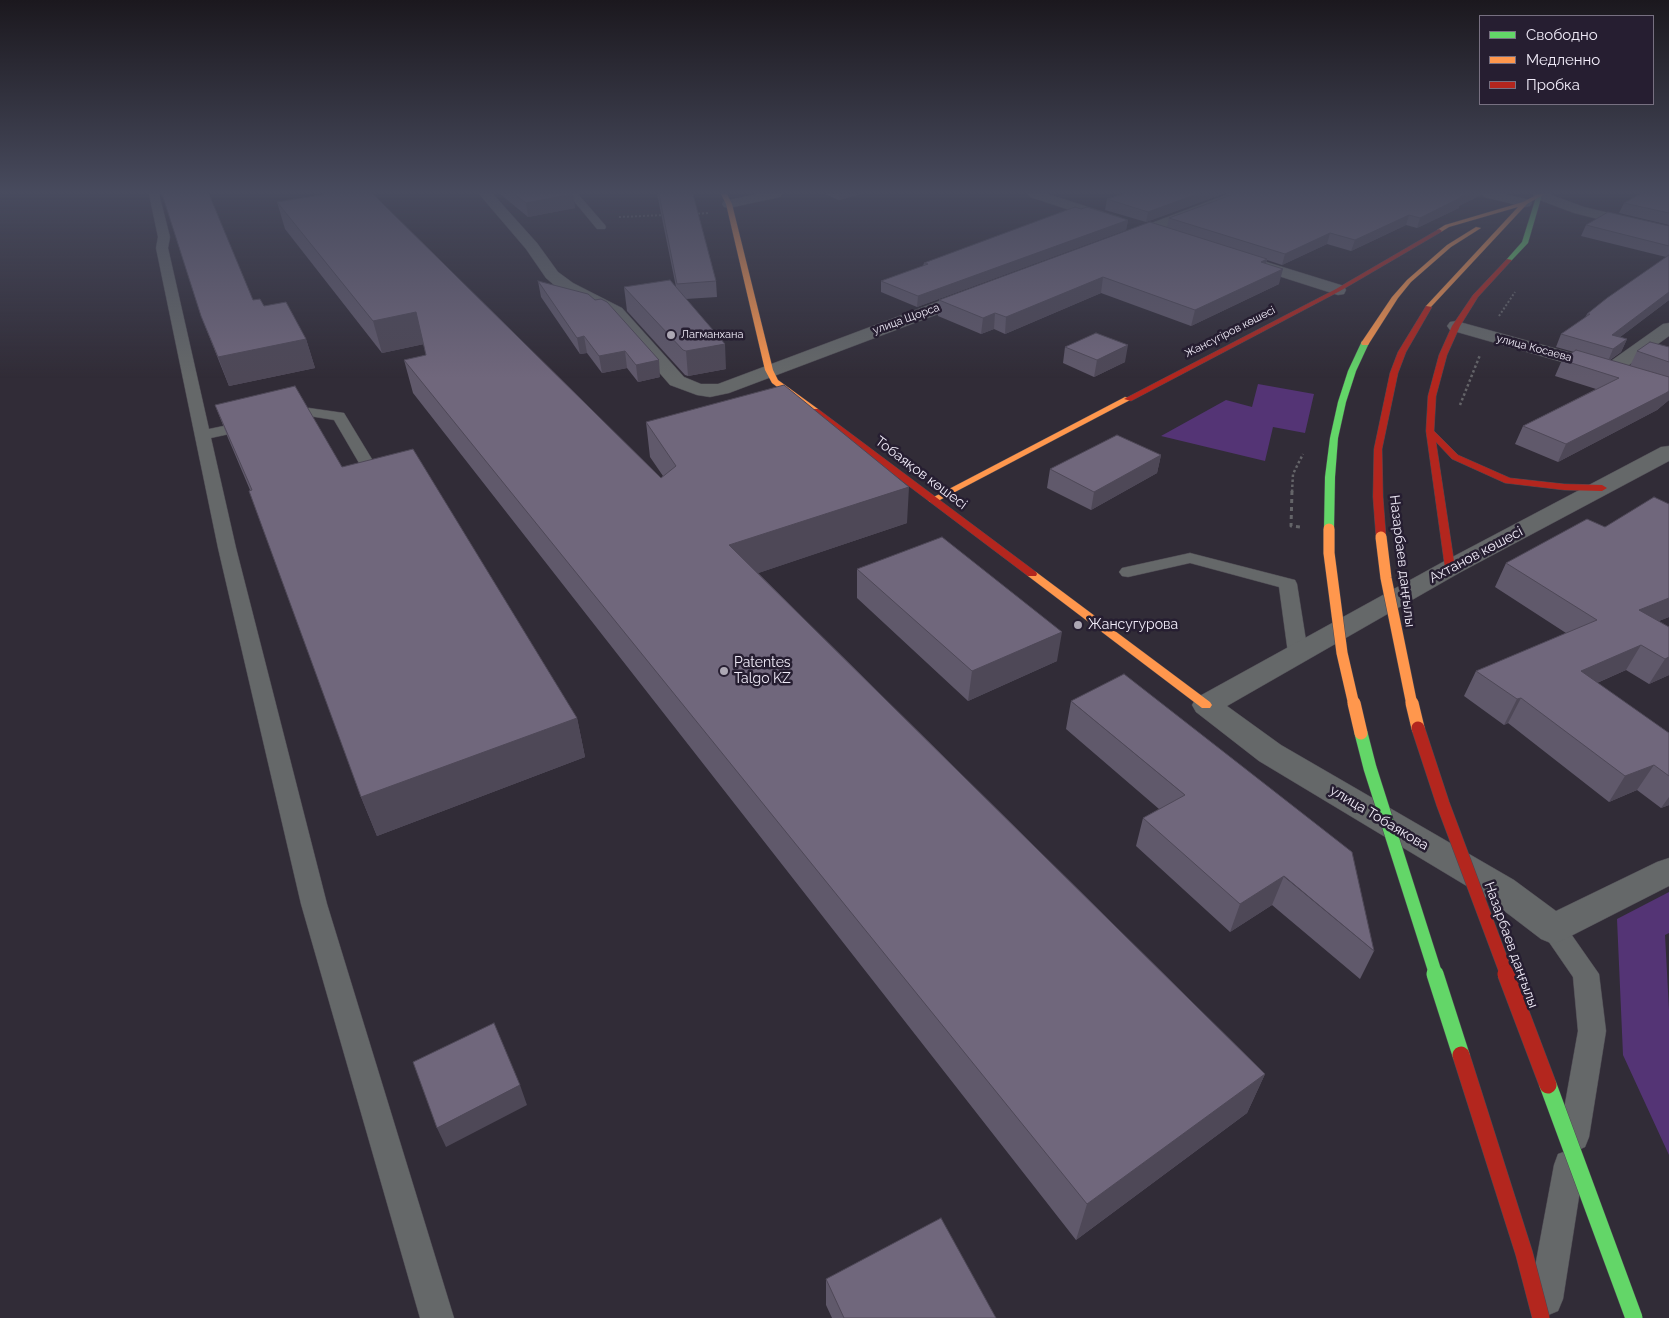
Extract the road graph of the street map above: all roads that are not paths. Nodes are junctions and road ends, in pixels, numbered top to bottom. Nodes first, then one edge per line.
1 (164, 256) edge
2 (539, 256) edge
3 (741, 256) edge
4 (1397, 256) edge
5 (1439, 256) edge
6 (1477, 256) edge
7 (1513, 256) edge
8 (1233, 257) edge
9 (990, 288) edge
10 (1338, 290) junction
11 (1456, 326) junction
12 (1669, 328) edge
13 (768, 370) junction
14 (1611, 370) junction
15 (1669, 389) edge
16 (1430, 432) junction
17 (202, 435) junction
18 (1669, 452) edge
19 (381, 487) edge
20 (1602, 488) junction
21 (933, 500) junction
22 (1450, 568) junction
23 (1128, 572) dead end
24 (1298, 653) junction
25 (1206, 705) junction
26 (1669, 870) edge
27 (1553, 929) junction
28 (437, 1318) edge
29 (1542, 1318) edge
30 (1634, 1318) edge

1 - 17 lane
2 - 13 street, улица Щорса
3 - 13 street, Тобаяқов көшесі
4 - 10 street, Жансүгіров көшесі
5 - 29 street, bridge
6 - 30 street, Назарбаев даңғылы, bridge
7 - 11 street
8 - 10 street
9 - 13 street, улица Щорса
10 - 21 street, Жансүгіров көшесі
11 - 14 street, улица Косаева
11 - 16 street
12 - 14 street
13 - 21 street, Тобаяқов көшесі
14 - 15 street, улица Косаева
16 - 20 street
16 - 22 street
17 - 19 lane
17 - 28 lane
18 - 20 street, Ахтанов көшесі
20 - 22 street, Ахтанов көшесі
21 - 25 street, Тобаяқов көшесі
22 - 24 street, Ахтанов көшесі
23 - 24 lane
24 - 25 street, Ахтанов көшесі
25 - 27 street, улица Тобаякова
26 - 27 street
27 - 29 lane

